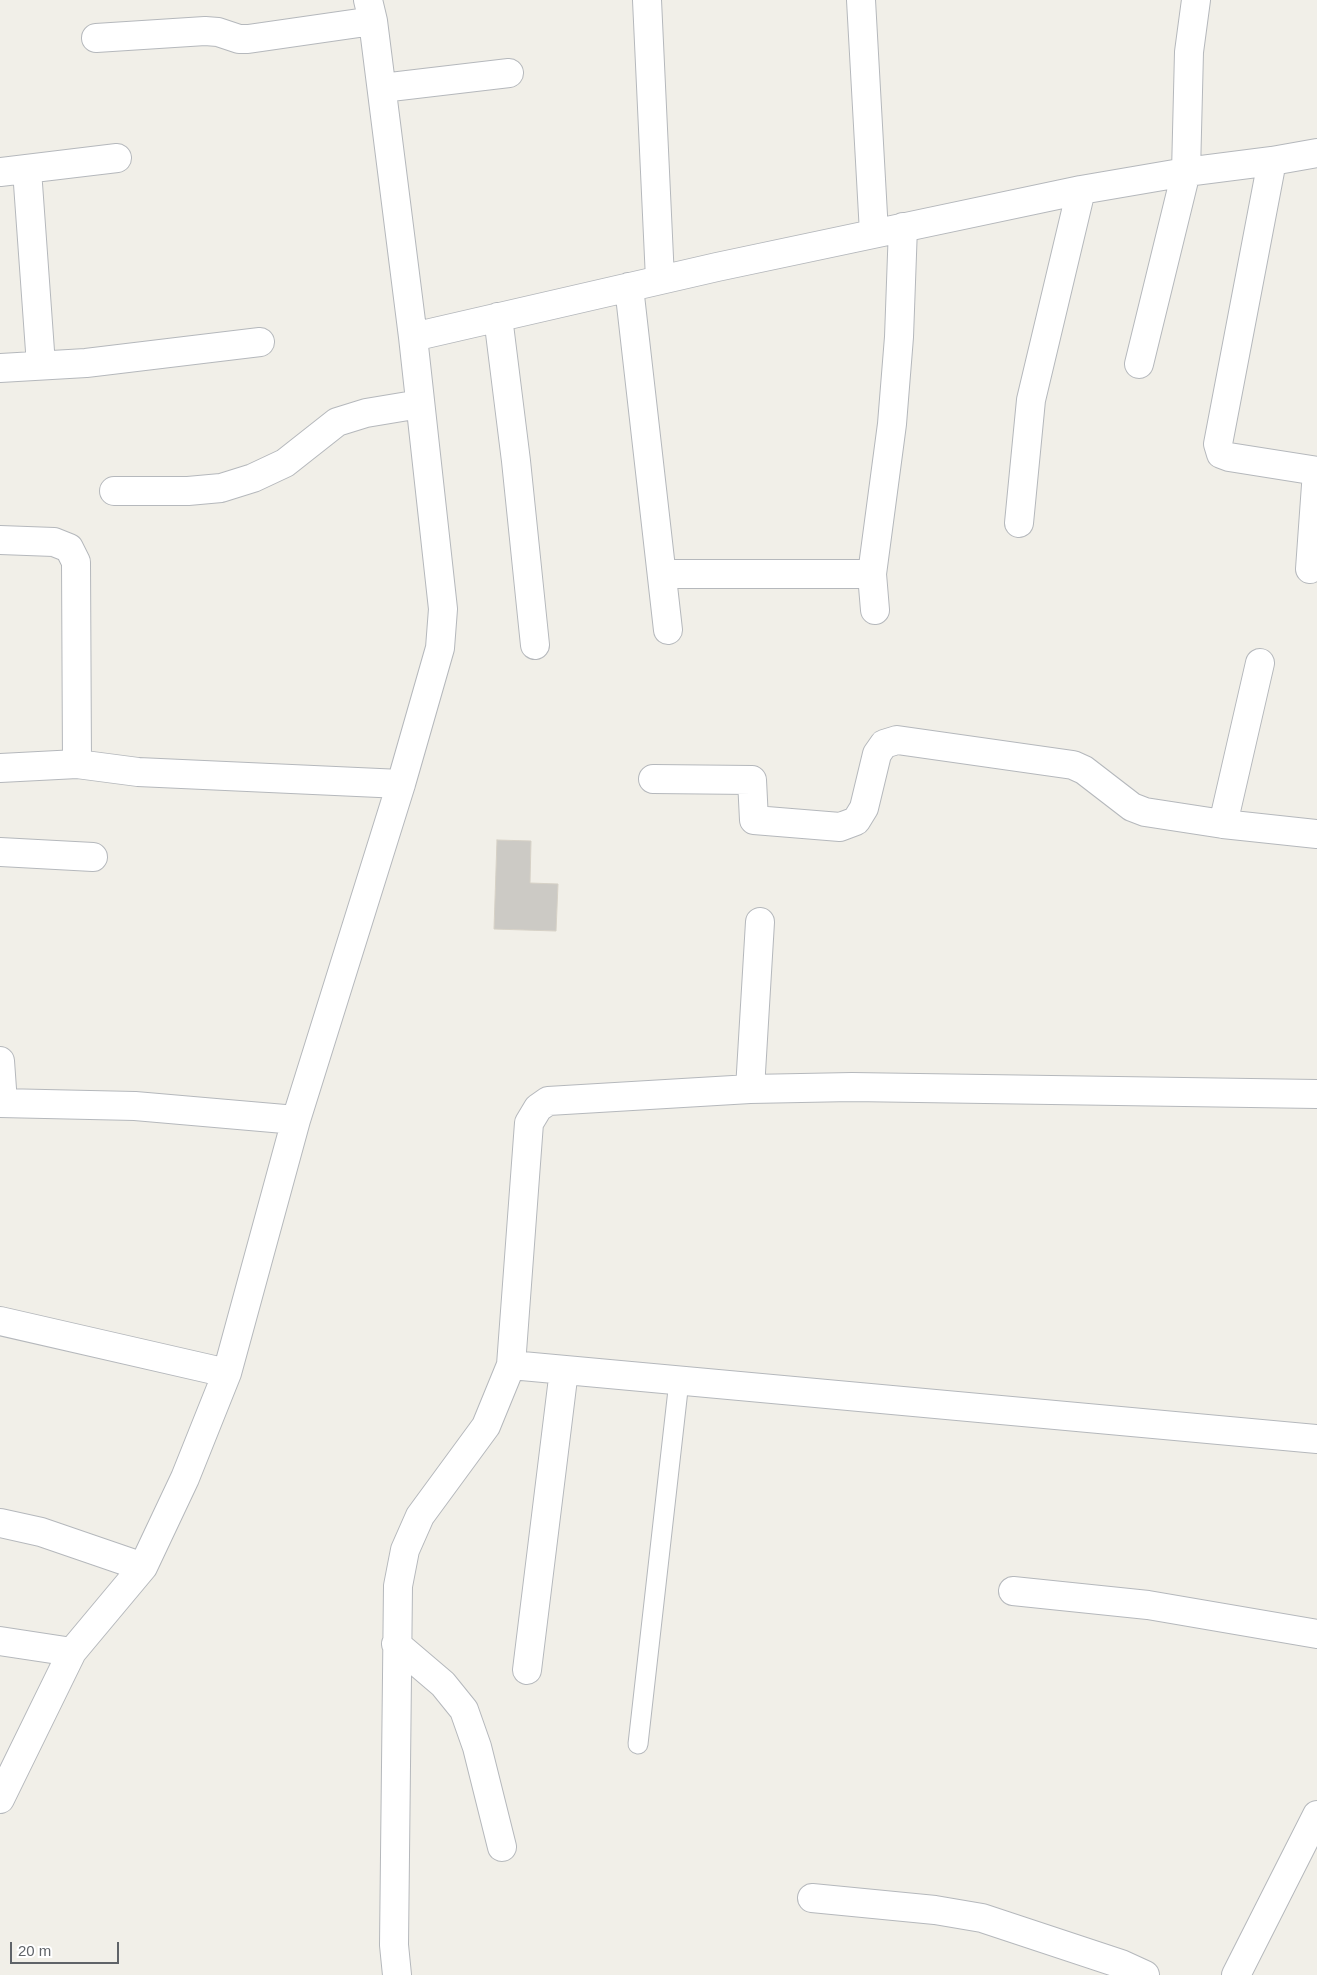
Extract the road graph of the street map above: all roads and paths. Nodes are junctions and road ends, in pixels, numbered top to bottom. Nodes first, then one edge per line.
1 (647, 0) edge
2 (861, 0) edge
3 (1196, 0) edge
4 (370, 10) edge
5 (96, 38) dead end
6 (509, 73) dead end
7 (382, 88) junction
8 (1317, 153) edge
9 (117, 158) dead end
10 (1272, 161) junction
11 (13, 170) edge
12 (1186, 172) junction
13 (1081, 190) junction
14 (903, 227) junction
15 (874, 233) junction
16 (660, 279) junction
17 (629, 287) junction
18 (498, 317) junction
19 (413, 337) junction
20 (260, 342) dead end
21 (1139, 364) dead end
22 (41, 365) junction
23 (0, 368) edge
24 (420, 404) junction
25 (1317, 471) edge
26 (114, 491) dead end
27 (1019, 523) dead end
28 (0, 540) edge
29 (1310, 569) dead end
30 (662, 574) junction
31 (872, 574) junction
32 (874, 610) dead end
33 (668, 630) dead end
34 (535, 645) dead end
35 (1260, 663) dead end
36 (77, 764) junction
37 (0, 768) edge
38 (653, 779) dead end
39 (401, 784) junction
40 (1223, 824) junction
41 (1317, 834) edge
42 (0, 852) edge
43 (93, 857) dead end
44 (760, 922) dead end
45 (0, 1061) edge
46 (750, 1089) junction
47 (1317, 1094) edge
48 (2, 1103) edge
49 (296, 1120) junction
50 (0, 1321) edge
51 (511, 1365) junction
52 (564, 1370) junction
53 (227, 1373) junction
54 (680, 1381) junction
55 (1317, 1439) edge
56 (0, 1523) edge
57 (144, 1567) junction
58 (1013, 1591) dead end
59 (1317, 1634) edge
60 (0, 1640) edge
61 (396, 1644) junction
62 (72, 1652) junction
63 (526, 1670) dead end
64 (638, 1744) dead end
65 (0, 1800) edge
66 (1317, 1815) edge
67 (502, 1847) dead end
68 (812, 1898) dead end
69 (397, 1975) edge
70 (1145, 1975) edge
71 (1236, 1975) edge

1 - 16 street
2 - 15 street
3 - 12 street
4 - 5 street
4 - 7 street
6 - 7 street
7 - 19 street
8 - 10 street
9 - 11 street
10 - 12 street
10 - 25 street
11 - 22 street
12 - 13 street
12 - 21 street
13 - 14 street
13 - 27 street
14 - 15 street
14 - 31 street
15 - 16 street
16 - 17 street
17 - 18 street
17 - 30 street
18 - 19 street
18 - 34 street
19 - 24 street
20 - 22 street
22 - 23 street
24 - 26 street
24 - 39 street
25 - 29 street
28 - 36 street
30 - 31 street
30 - 33 street
31 - 32 street
35 - 40 street
36 - 37 street
36 - 39 street
38 - 40 street
39 - 49 street
40 - 41 street
42 - 43 street
44 - 46 street
45 - 48 street
46 - 47 street
46 - 51 street
48 - 49 street
49 - 53 street
50 - 53 street
51 - 52 street
51 - 61 street
52 - 54 street
52 - 63 street
53 - 57 street
54 - 55 street
54 - 64 lane
56 - 57 street
57 - 62 street
58 - 59 street
60 - 62 street
61 - 67 street
61 - 69 street
62 - 65 street
66 - 71 street
68 - 70 street

